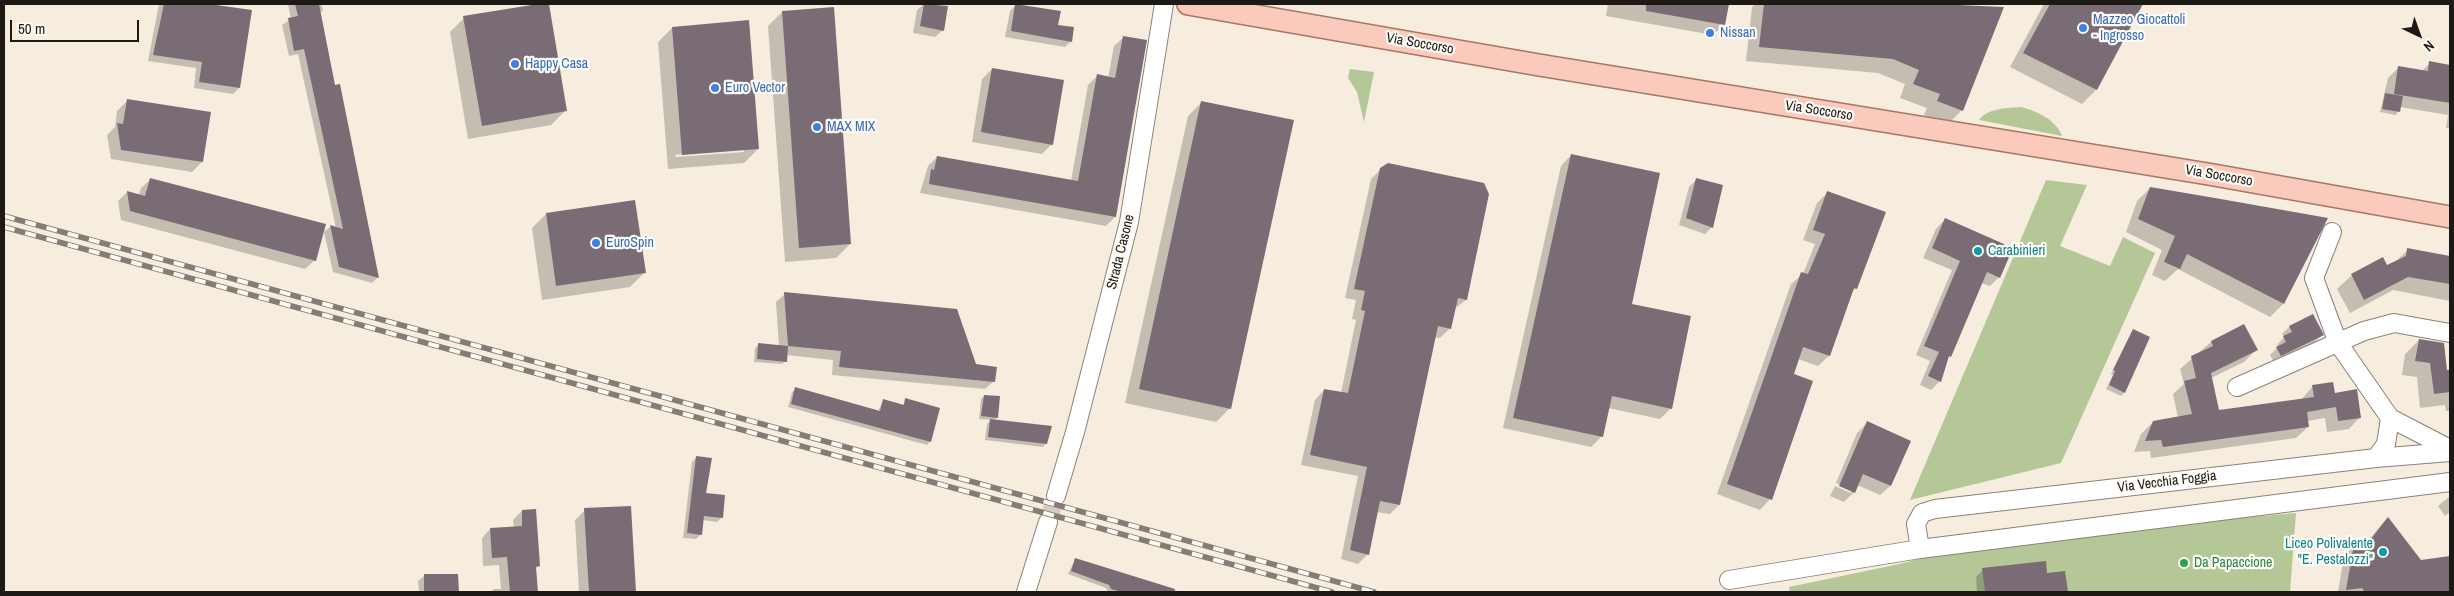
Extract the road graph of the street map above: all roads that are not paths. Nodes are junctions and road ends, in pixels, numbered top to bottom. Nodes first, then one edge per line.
1 (1164, 4) edge
2 (1188, 4) edge
3 (2450, 217) edge
4 (2332, 232) dead end
5 (2450, 333) edge
6 (2338, 343) junction
7 (2237, 387) dead end
8 (2390, 418) junction
9 (2450, 450) edge
10 (2376, 458) junction
11 (2450, 482) edge
12 (1056, 496) tunnel mouth
13 (1048, 522) tunnel mouth
14 (1920, 549) junction
15 (1729, 580) dead end
16 (1026, 592) edge

1 - 12 street, Strada Casone
2 - 3 main road, Via Soccorso
4 - 6 street
5 - 6 street
6 - 7 street
6 - 8 street
8 - 9 street
8 - 10 street
9 - 10 street, Via Vecchia Foggia
10 - 14 street, Via Vecchia Foggia
11 - 14 street
13 - 16 street
14 - 15 street

